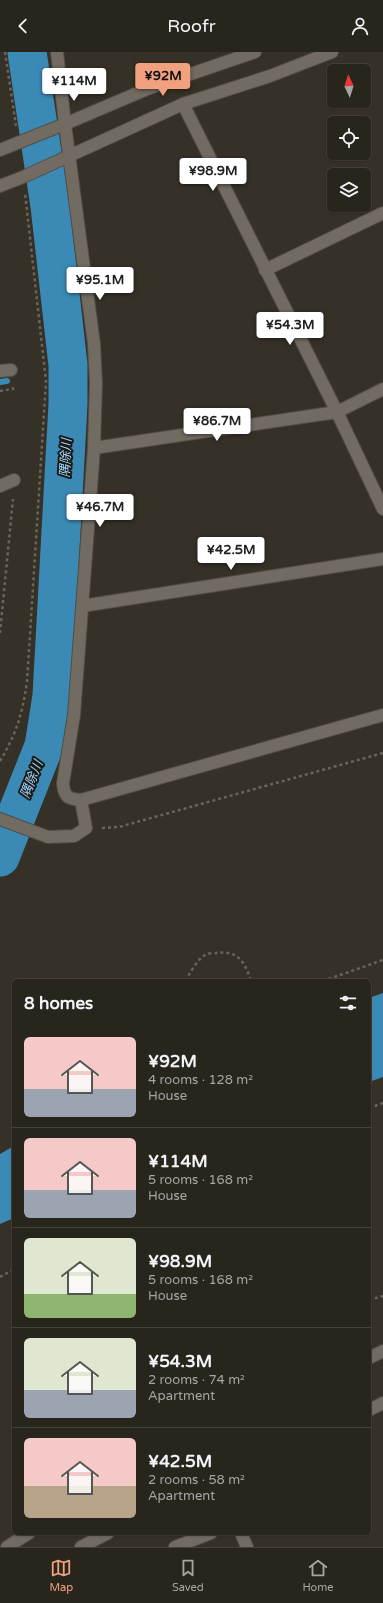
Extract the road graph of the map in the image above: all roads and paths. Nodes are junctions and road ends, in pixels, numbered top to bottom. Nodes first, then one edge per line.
1 (5, 52) edge
2 (57, 52) edge
3 (255, 52) edge
4 (332, 52) edge
5 (183, 104) junction
6 (65, 124) junction
7 (18, 142) junction
8 (0, 150) edge
9 (69, 156) junction
10 (0, 186) edge
11 (25, 193) dead end
12 (383, 213) edge
13 (265, 270) junction
14 (383, 389) edge
15 (337, 412) junction
16 (94, 448) junction
17 (14, 480) joint
18 (0, 486) edge
19 (383, 509) edge
20 (383, 559) edge
21 (82, 606) junction
22 (0, 633) edge
23 (383, 715) edge
24 (383, 753) edge
25 (0, 761) edge
26 (81, 800) junction
27 (0, 819) edge
28 (86, 828) junction
29 (383, 960) edge
30 (187, 979) edge
31 (250, 979) edge
32 (329, 979) edge
33 (383, 1103) edge
34 (371, 1107) edge
35 (12, 1270) edge
36 (0, 1277) edge
37 (383, 1296) edge
38 (371, 1299) edge
39 (383, 1351) edge
40 (371, 1357) edge
41 (383, 1403) edge
42 (371, 1409) edge
43 (25, 1535) edge
44 (104, 1535) edge
45 (205, 1535) edge
46 (241, 1535) edge
47 (7, 1547) edge
48 (81, 1547) edge
49 (175, 1547) edge
50 (247, 1547) edge

1 - 7 path
2 - 6 street
3 - 6 street
4 - 5 street
5 - 9 street
5 - 13 street
6 - 7 street
6 - 9 street
7 - 8 street
9 - 10 street
9 - 16 street
11 - 25 path
12 - 13 street
13 - 15 street
14 - 15 street
15 - 16 street
15 - 19 street
16 - 21 street
17 - 18 street
17 - 22 path
20 - 21 street
21 - 26 street
23 - 26 street
24 - 28 path
26 - 28 street
27 - 28 street
29 - 32 path
30 - 31 path
33 - 34 path
35 - 36 path
37 - 38 path
39 - 40 street
41 - 42 street
43 - 47 street
44 - 48 street
45 - 49 street
46 - 50 street

